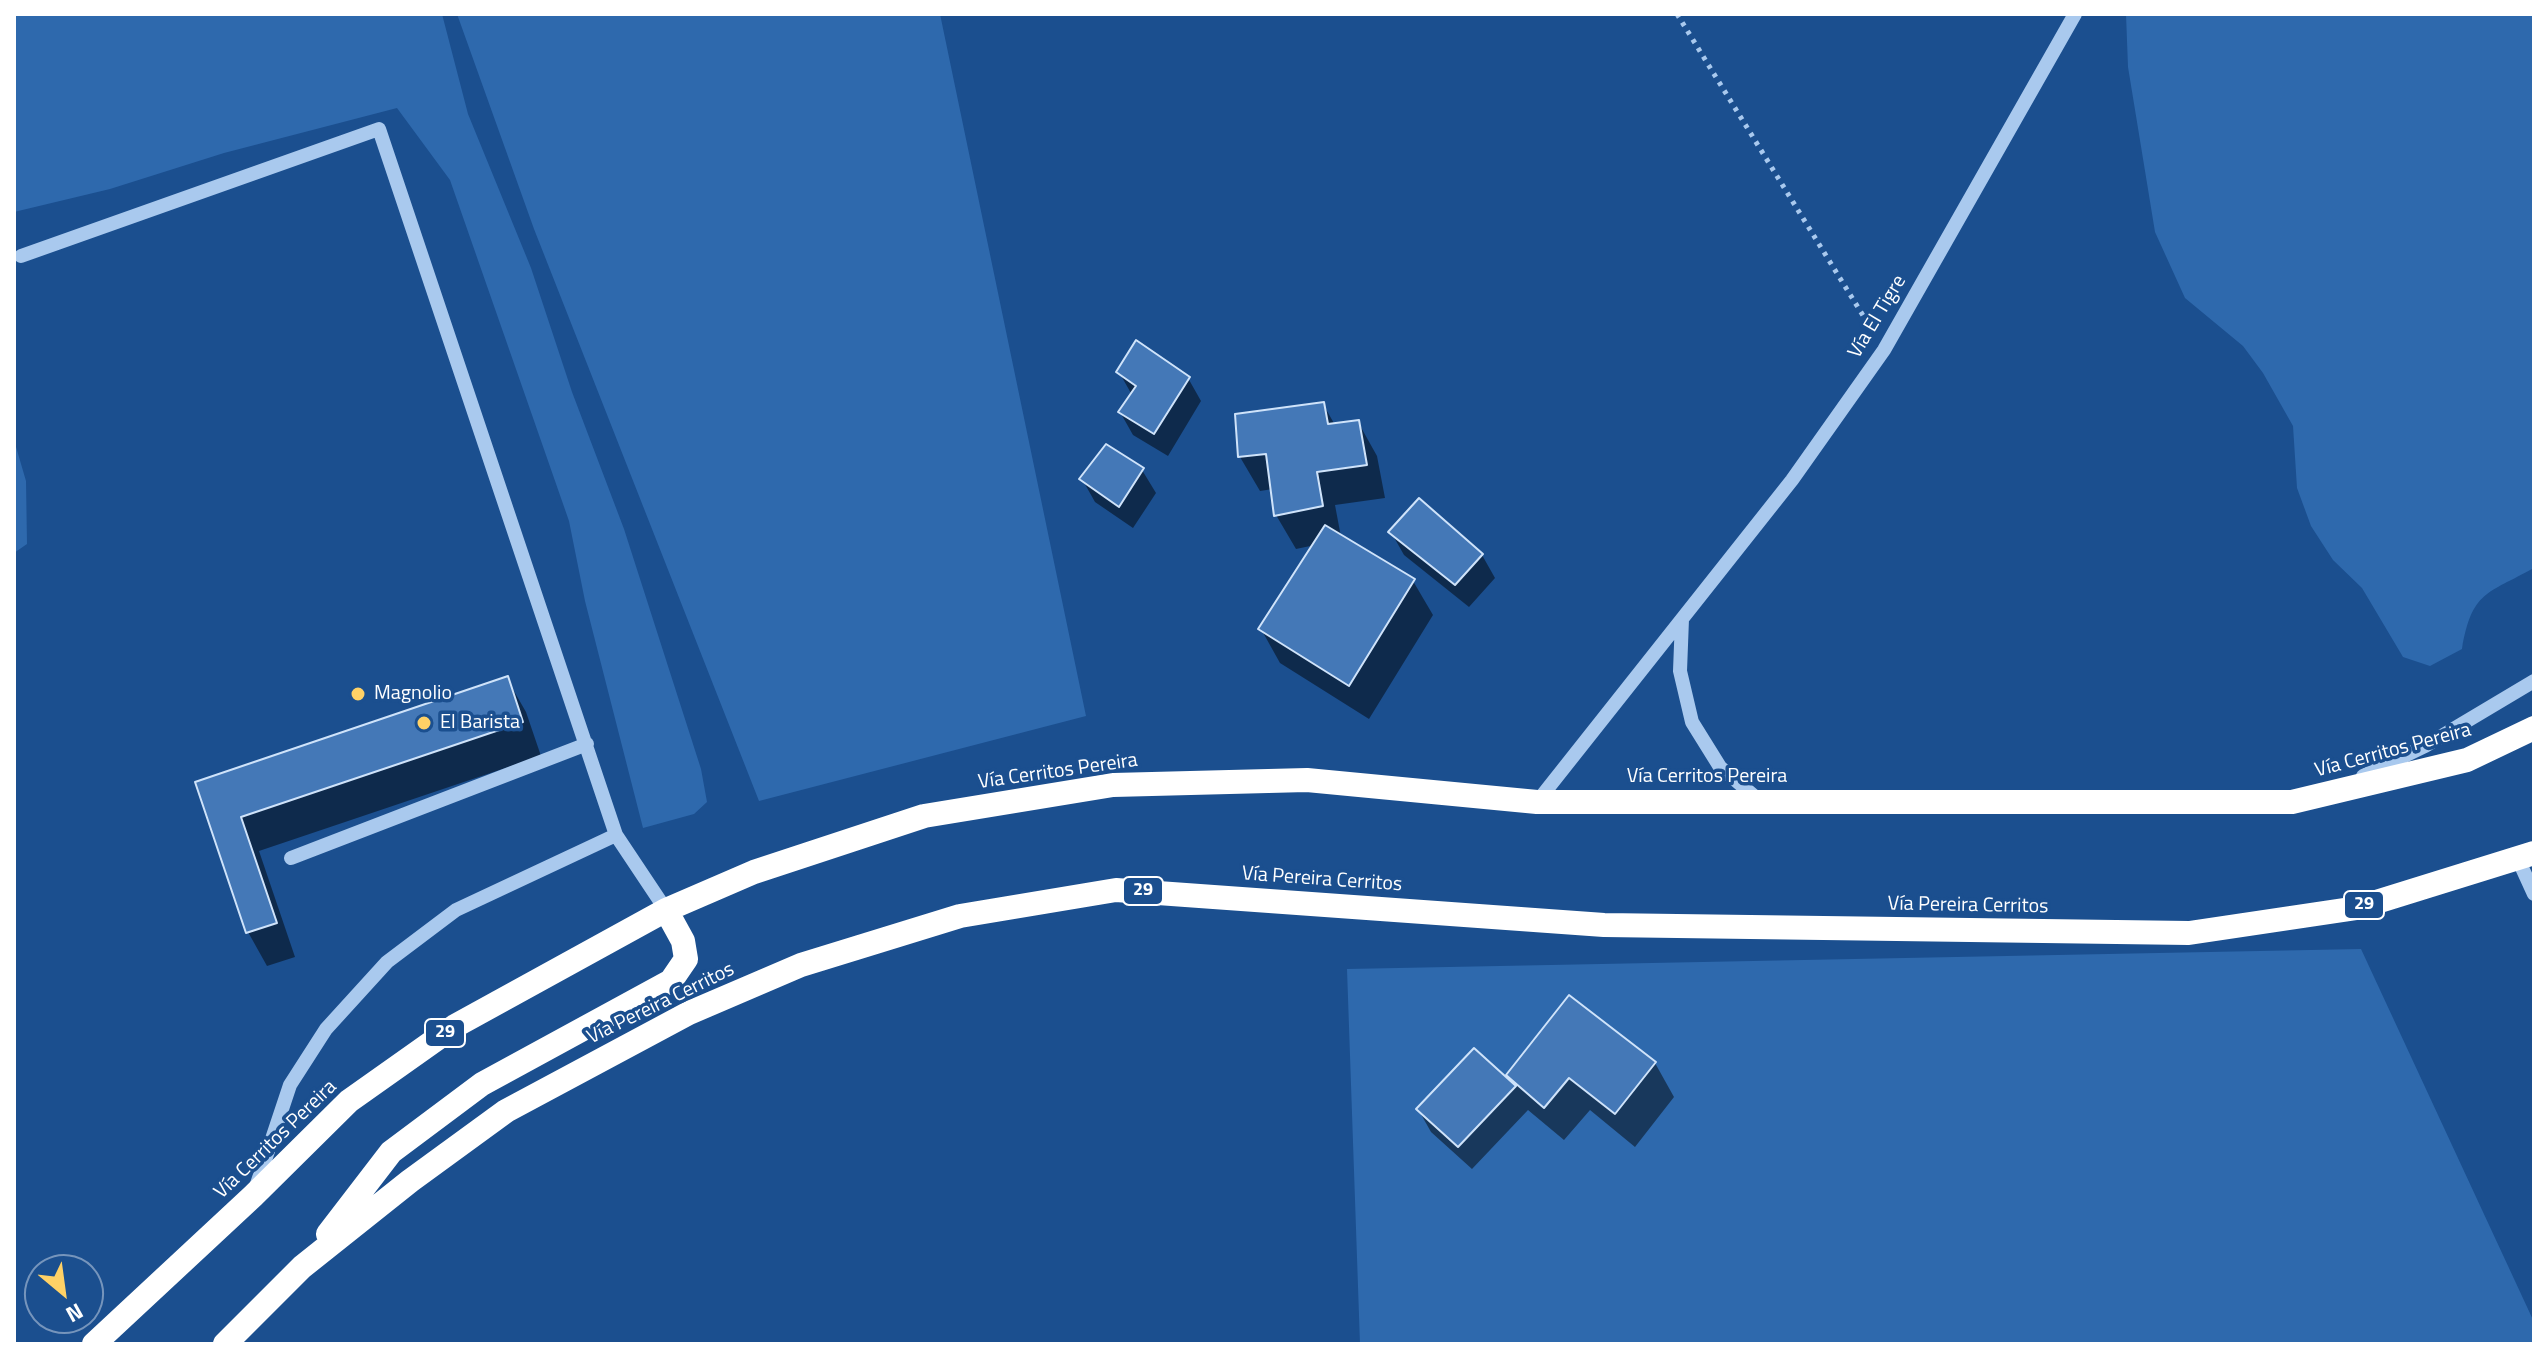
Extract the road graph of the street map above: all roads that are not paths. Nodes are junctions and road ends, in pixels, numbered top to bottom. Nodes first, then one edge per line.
1 (2075, 14) edge
2 (21, 256) dead end
3 (1682, 618) junction
4 (2534, 681) edge
5 (2534, 728) edge
6 (587, 744) junction
7 (1760, 801) junction
8 (2300, 801) junction
9 (1537, 802) junction
10 (616, 835) junction
11 (2526, 856) edge
12 (291, 858) dead end
13 (2534, 894) edge
14 (666, 910) junction
15 (253, 1196) junction
16 (302, 1267) junction
17 (94, 1344) edge
18 (225, 1344) edge

1 - 3 street, Vía El Tigre
2 - 6 street
3 - 7 street
3 - 9 street, Vía El Tigre
4 - 8 street
5 - 8 highway, Vía Cerritos Pereira / 29
6 - 10 street
6 - 12 street
7 - 8 highway, Vía Cerritos Pereira / 29
7 - 9 highway, Vía Cerritos Pereira / 29
9 - 14 highway, Vía Cerritos Pereira / 29
10 - 14 street
10 - 15 street
11 - 13 street
11 - 16 highway, Vía Pereira Cerritos / 29
14 - 15 highway, Vía Cerritos Pereira / 29
14 - 16 highway
15 - 17 highway, Vía Cerritos Pereira / 29
16 - 18 highway, Vía Pereira Cerritos / 29

